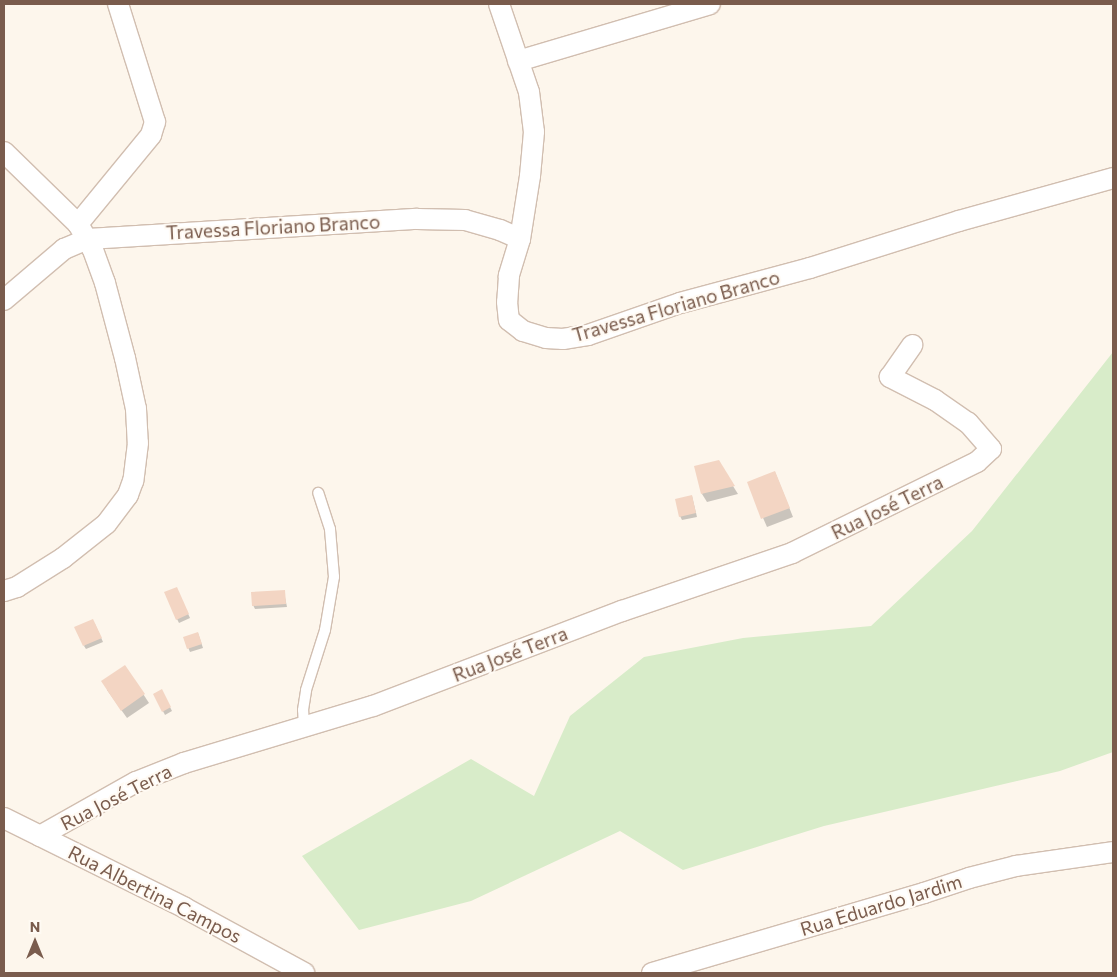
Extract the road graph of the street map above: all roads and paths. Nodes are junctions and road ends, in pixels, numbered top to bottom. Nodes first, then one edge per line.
1 (118, 4) edge
2 (499, 4) edge
3 (710, 4) edge
4 (518, 61) junction
5 (4, 152) edge
6 (1113, 178) edge
7 (83, 231) junction
8 (520, 239) junction
9 (4, 299) edge
10 (912, 344) dead end
11 (318, 493) dead end
12 (4, 591) edge
13 (304, 727) junction
14 (4, 818) edge
15 (40, 836) junction
16 (1113, 852) edge
17 (304, 973) edge
18 (652, 973) edge

1 - 7 street
2 - 4 street
3 - 4 street
4 - 8 street
5 - 7 street
6 - 8 street, Travessa Floriano Branco
7 - 8 street, Travessa Floriano Branco
7 - 9 street
7 - 12 street
10 - 13 street, Rua José Terra
11 - 13 lane
13 - 15 street, Rua José Terra
14 - 15 street, Rua Albertina Campos
15 - 17 street, Rua Albertina Campos
16 - 18 street, Rua Eduardo Jardim

